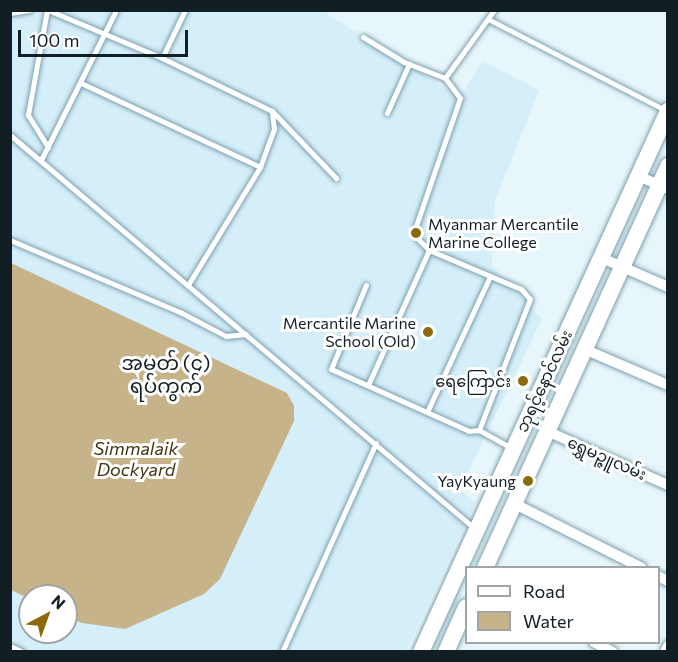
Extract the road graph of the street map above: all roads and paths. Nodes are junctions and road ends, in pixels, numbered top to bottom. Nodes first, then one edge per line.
1 (30, 10) edge
2 (48, 10) edge
3 (116, 10) edge
4 (185, 10) edge
5 (494, 10) edge
6 (10, 13) edge
7 (488, 19) junction
8 (107, 34) junction
9 (363, 37) dead end
10 (162, 58) junction
11 (410, 64) junction
12 (445, 78) junction
13 (81, 83) junction
14 (272, 111) junction
15 (667, 111) edge
16 (387, 113) dead end
17 (663, 131) edge
18 (10, 135) edge
19 (48, 147) junction
20 (41, 160) junction
21 (668, 166) edge
22 (260, 167) junction
23 (638, 176) junction
24 (336, 178) dead end
25 (663, 187) edge
26 (10, 240) edge
27 (429, 250) junction
28 (602, 258) junction
29 (622, 267) junction
30 (490, 276) junction
31 (188, 285) junction
32 (366, 285) dead end
33 (668, 287) edge
34 (246, 334) junction
35 (584, 350) junction
36 (369, 385) junction
37 (668, 385) edge
38 (427, 412) junction
39 (479, 430) junction
40 (547, 431) junction
41 (376, 443) junction
42 (513, 448) junction
43 (668, 485) edge
44 (513, 503) junction
45 (477, 531) junction
46 (498, 540) junction
47 (466, 566) edge
48 (485, 566) edge
49 (640, 566) edge
50 (461, 580) edge
51 (465, 609) edge
52 (598, 644) edge
53 (10, 646) edge
54 (668, 646) edge
55 (23, 651) edge
56 (282, 651) edge
57 (421, 651) edge
58 (446, 651) edge
59 (613, 651) edge
60 (665, 651) edge

1 - 6 lane
2 - 8 lane
2 - 19 lane
3 - 8 lane
4 - 10 lane
5 - 7 lane
7 - 12 lane
7 - 15 lane
8 - 10 lane
8 - 13 lane
9 - 11 lane
10 - 14 lane
11 - 12 lane
11 - 16 lane
12 - 27 lane
13 - 19 lane
13 - 22 lane
14 - 22 lane
14 - 24 lane
15 - 17 main road, ဘုရင့်နောင်လမ်း
17 - 23 main road, ဘုရင့်နောင်လမ်း
18 - 20 lane
19 - 20 lane
20 - 31 lane
21 - 25 main road, ဘုရင့်နောင်လမ်း
22 - 31 lane
23 - 25 street
23 - 28 main road, ဘုရင့်နောင်လမ်း
25 - 29 main road, ဘုရင့်နောင်လမ်း
26 - 34 lane
27 - 30 lane
27 - 36 lane
28 - 29 street
28 - 42 main road, ဘုရင့်နောင်လမ်း
29 - 33 street
29 - 35 main road, ဘုရင့်နောင်လမ်း
30 - 38 lane
30 - 39 lane
31 - 34 lane
32 - 36 lane
34 - 41 lane
35 - 37 street
35 - 40 main road, ဘုရင့်နောင်လမ်း
36 - 38 lane
38 - 39 lane
39 - 42 lane
40 - 43 street, ရွှေမဉ္ဇူလမ်း
40 - 44 main road, ဘုရင့်နောင်လမ်း
41 - 45 lane
41 - 56 lane
42 - 45 main road, ဘုရင့်နောင်လမ်း
44 - 46 main road, ဘုရင့်နောင်လမ်း
44 - 49 street
45 - 46 street
45 - 47 main road, ဘုရင့်နောင်လမ်း
46 - 48 main road, ဘုရင့်နောင်လမ်း
50 - 57 main road, ဘုရင့်နောင်လမ်း
51 - 58 main road
52 - 59 street
53 - 55 lane
54 - 60 street

